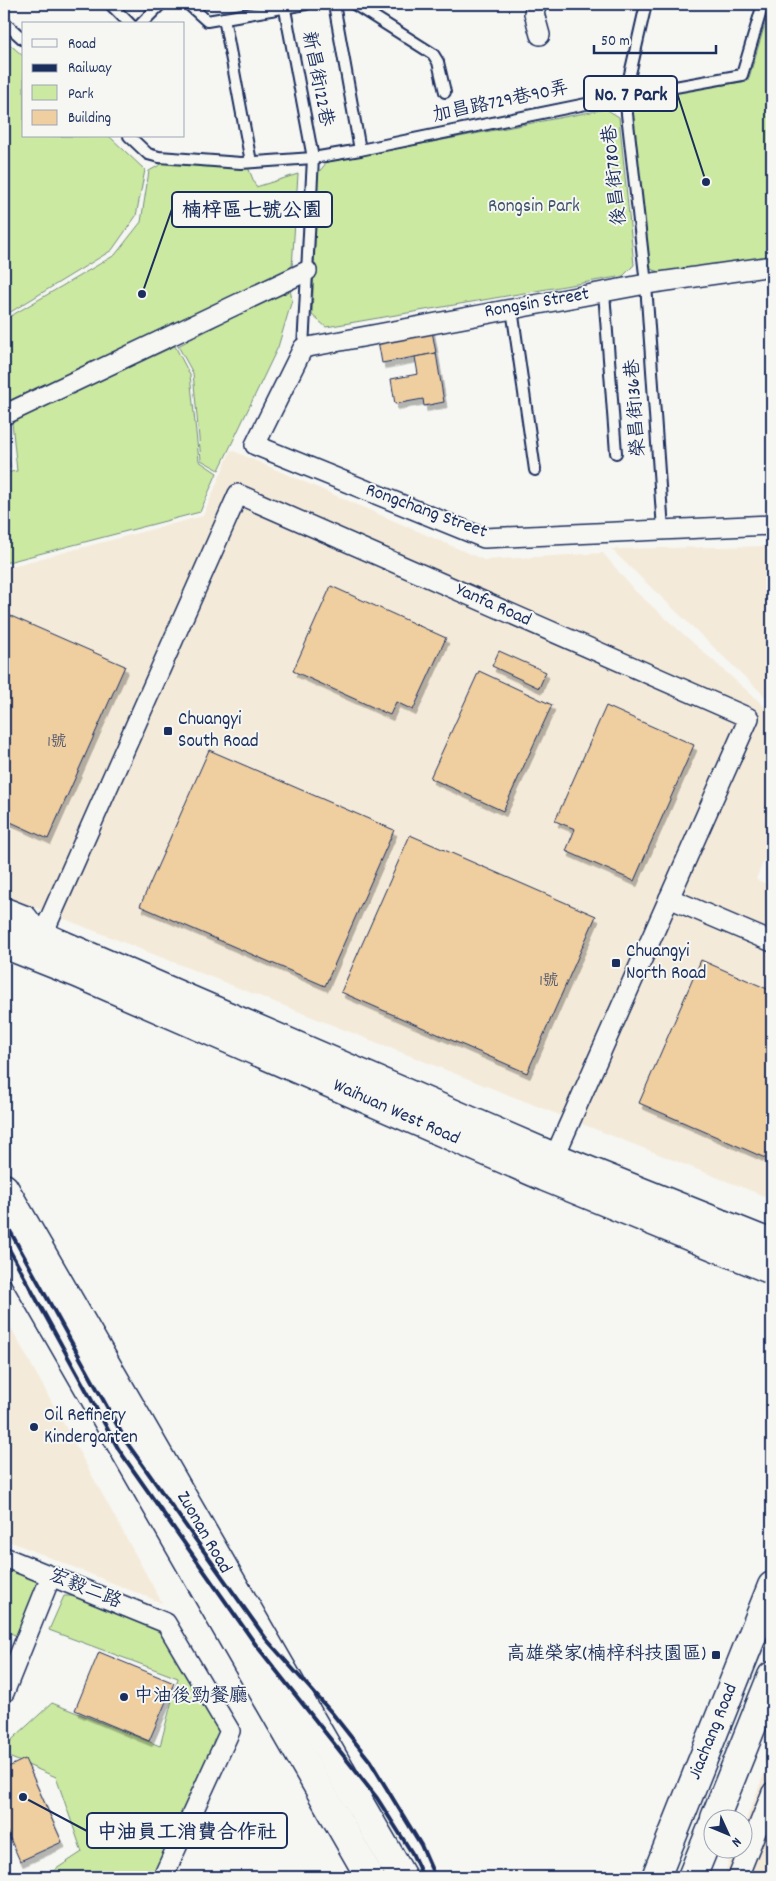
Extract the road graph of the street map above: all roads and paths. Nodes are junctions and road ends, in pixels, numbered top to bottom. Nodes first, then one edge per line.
1 (110, 4) edge
2 (161, 4) edge
3 (188, 4) edge
4 (306, 4) edge
5 (334, 4) edge
6 (354, 4) edge
7 (536, 4) edge
8 (646, 4) edge
9 (763, 4) edge
10 (284, 6) edge
11 (224, 18) junction
12 (4, 22) edge
13 (128, 22) edge
14 (143, 22) edge
15 (540, 35) dead end
16 (22, 38) edge
17 (445, 92) dead end
18 (625, 96) junction
19 (131, 138) edge
20 (360, 150) junction
21 (313, 158) junction
22 (252, 162) junction
23 (772, 266) edge
24 (307, 271) junction
25 (646, 284) junction
26 (604, 292) junction
27 (512, 309) junction
28 (303, 348) junction
29 (4, 415) edge
30 (616, 453) dead end
31 (535, 470) dead end
32 (772, 525) edge
33 (663, 530) junction
34 (669, 898) junction
35 (4, 907) edge
36 (4, 922) edge
37 (772, 942) edge
38 (18, 946) edge
39 (550, 1167) junction
40 (4, 1188) edge
41 (4, 1240) edge
42 (772, 1244) edge
43 (772, 1270) edge
44 (4, 1557) edge
45 (52, 1576) junction
46 (772, 1586) edge
47 (772, 1676) edge
48 (4, 1693) edge
49 (772, 1792) edge
50 (719, 1808) edge
51 (704, 1848) edge
52 (163, 1877) edge
53 (370, 1877) edge
54 (402, 1877) edge
55 (656, 1877) edge
56 (692, 1877) edge
57 (738, 1877) edge

1 - 13 lane
2 - 14 lane
3 - 11 lane, 新昌街122巷
4 - 10 lane, 新昌街122巷
5 - 20 lane, 新昌街122巷
6 - 17 lane
7 - 15 street
8 - 18 lane, 後昌街780巷
9 - 18 lane, 加昌路729巷90弄
10 - 11 lane, 新昌街122巷
10 - 21 lane, 新昌街122巷
11 - 22 lane
12 - 16 lane
18 - 20 lane, 加昌路729巷90弄
18 - 25 lane, 後昌街780巷
19 - 22 lane, 加昌路729巷90弄
20 - 21 lane, 加昌路729巷90弄
21 - 22 lane, 加昌路729巷90弄
21 - 24 lane, 新昌街122巷
23 - 25 street, Rongsin Street
24 - 28 lane, 新昌街122巷
24 - 29 street
25 - 26 street, Rongsin Street
25 - 33 lane, 榮昌街136巷
26 - 27 street, Rongsin Street
26 - 30 lane
27 - 28 street, Rongsin Street
27 - 31 lane
28 - 33 street, Rongchang Street
32 - 33 street, Rongchang Street
34 - 37 street
34 - 38 street, Yanfa Road
34 - 39 street
35 - 38 street, Waihuan West Road
36 - 38 street, Waihuan West Road
38 - 39 street, Waihuan West Road
39 - 42 street, Waihuan West Road
39 - 43 street, Waihuan West Road
40 - 54 street, Zuonan Road
41 - 53 street, Zuonan Road
44 - 45 street, 宏毅二路
45 - 48 street
45 - 52 street, 宏毅二路
46 - 55 street, Jiachang Road
47 - 50 street, Jiachang Road
49 - 57 street
51 - 56 street

